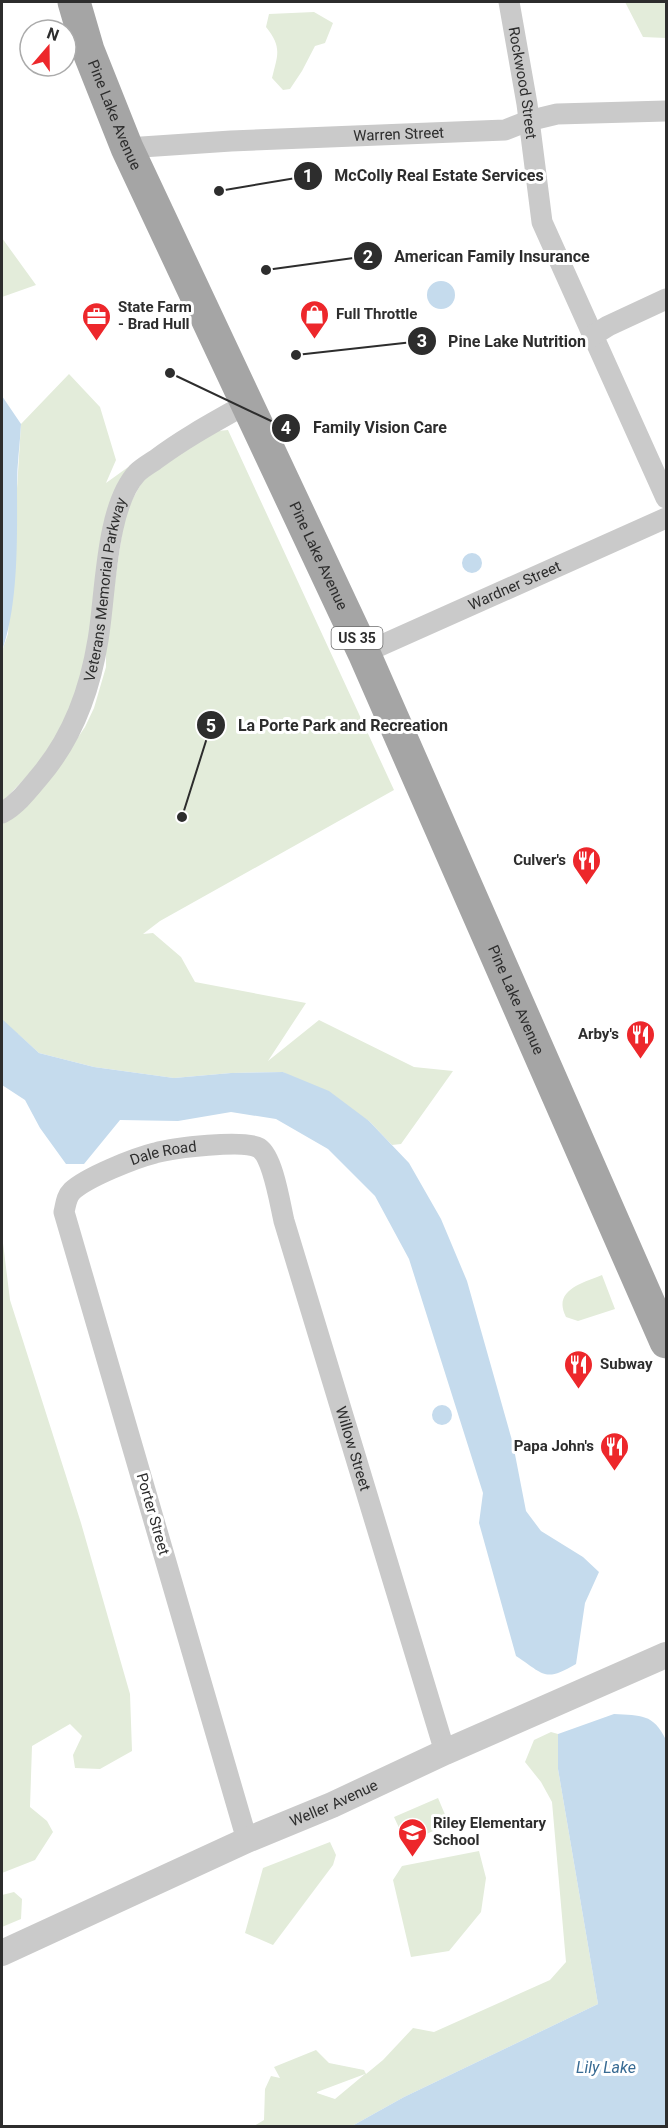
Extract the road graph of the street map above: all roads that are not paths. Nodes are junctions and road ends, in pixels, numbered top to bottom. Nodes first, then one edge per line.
1 (74, 2) edge
2 (509, 2) edge
3 (666, 111) edge
4 (528, 121) junction
5 (128, 148) junction
6 (666, 299) edge
7 (592, 336) junction
8 (248, 403) junction
9 (666, 498) edge
10 (666, 518) edge
11 (364, 653) junction
12 (2, 813) edge
13 (258, 1147) joint
14 (74, 1190) joint
15 (666, 1342) edge
16 (666, 1655) edge
17 (446, 1752) junction
18 (247, 1840) junction
19 (2, 1953) edge

1 - 5 main road, Pine Lake Avenue / US 35
2 - 4 street, Rockwood Street
3 - 4 street, Warren Street
4 - 5 street, Warren Street
4 - 7 street, Rockwood Street
5 - 8 main road, Pine Lake Avenue / US 35
6 - 7 street
7 - 9 street, Rockwood Street
8 - 11 main road, Pine Lake Avenue / US 35
8 - 12 street, Veterans Memorial Parkway
10 - 11 street, Wardner Street
11 - 15 main road, Pine Lake Avenue / US 35
13 - 14 street, Dale Road
13 - 17 street, Willow Street
14 - 18 street, Porter Street
16 - 17 street, Weller Avenue
17 - 18 street, Weller Avenue
18 - 19 street, Weller Avenue

